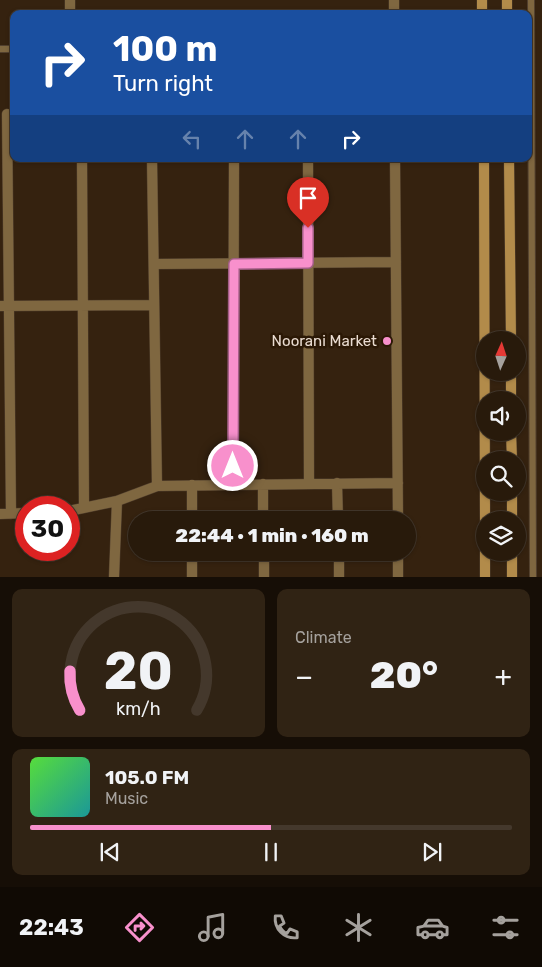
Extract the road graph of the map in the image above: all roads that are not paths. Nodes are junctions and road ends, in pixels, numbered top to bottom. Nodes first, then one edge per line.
1 (7, 114) edge
2 (82, 162) edge
3 (152, 162) edge
4 (234, 162) edge
5 (308, 162) edge
6 (395, 162) edge
7 (484, 162) edge
8 (509, 162) edge
9 (531, 162) edge
10 (396, 262) junction
11 (308, 263) junction
12 (154, 264) junction
13 (234, 264) junction
14 (83, 304) junction
15 (154, 305) junction
16 (5, 306) edge
17 (511, 331) edge
18 (337, 483) junction
19 (398, 483) junction
20 (263, 484) junction
21 (309, 484) junction
22 (192, 485) junction
23 (233, 485) junction
24 (157, 486) junction
25 (117, 501) junction
26 (84, 508) junction
27 (80, 509) edge
28 (192, 511) edge
29 (264, 511) edge
30 (338, 511) edge
31 (398, 511) edge
32 (485, 511) edge
33 (0, 514) edge
34 (11, 514) junction
35 (15, 514) edge
36 (192, 561) edge
37 (264, 561) edge
38 (339, 561) edge
39 (398, 561) edge
40 (485, 561) edge
41 (512, 561) edge
42 (114, 577) edge
43 (192, 577) edge
44 (264, 577) edge
45 (339, 577) edge
46 (398, 577) edge
47 (485, 577) edge
48 (512, 577) edge
49 (533, 577) edge

1 - 16 street
2 - 14 street
3 - 12 street
4 - 13 street
5 - 11 street
6 - 10 street
7 - 32 main road
8 - 17 main road
9 - 49 lane
10 - 11 street
10 - 19 street
11 - 13 street
11 - 21 street
12 - 13 street
12 - 15 street
13 - 23 street
14 - 15 street
14 - 16 street
14 - 26 street
15 - 24 street
16 - 34 street
18 - 19 street
18 - 21 street
18 - 30 street
19 - 31 street
20 - 21 street
20 - 23 street
20 - 29 street
22 - 23 street
22 - 24 street
22 - 28 street
24 - 25 street
25 - 26 street
25 - 42 street
26 - 27 street
33 - 34 street
34 - 35 street
36 - 43 street
37 - 44 street
38 - 45 street
39 - 46 street
40 - 47 main road
41 - 48 main road

